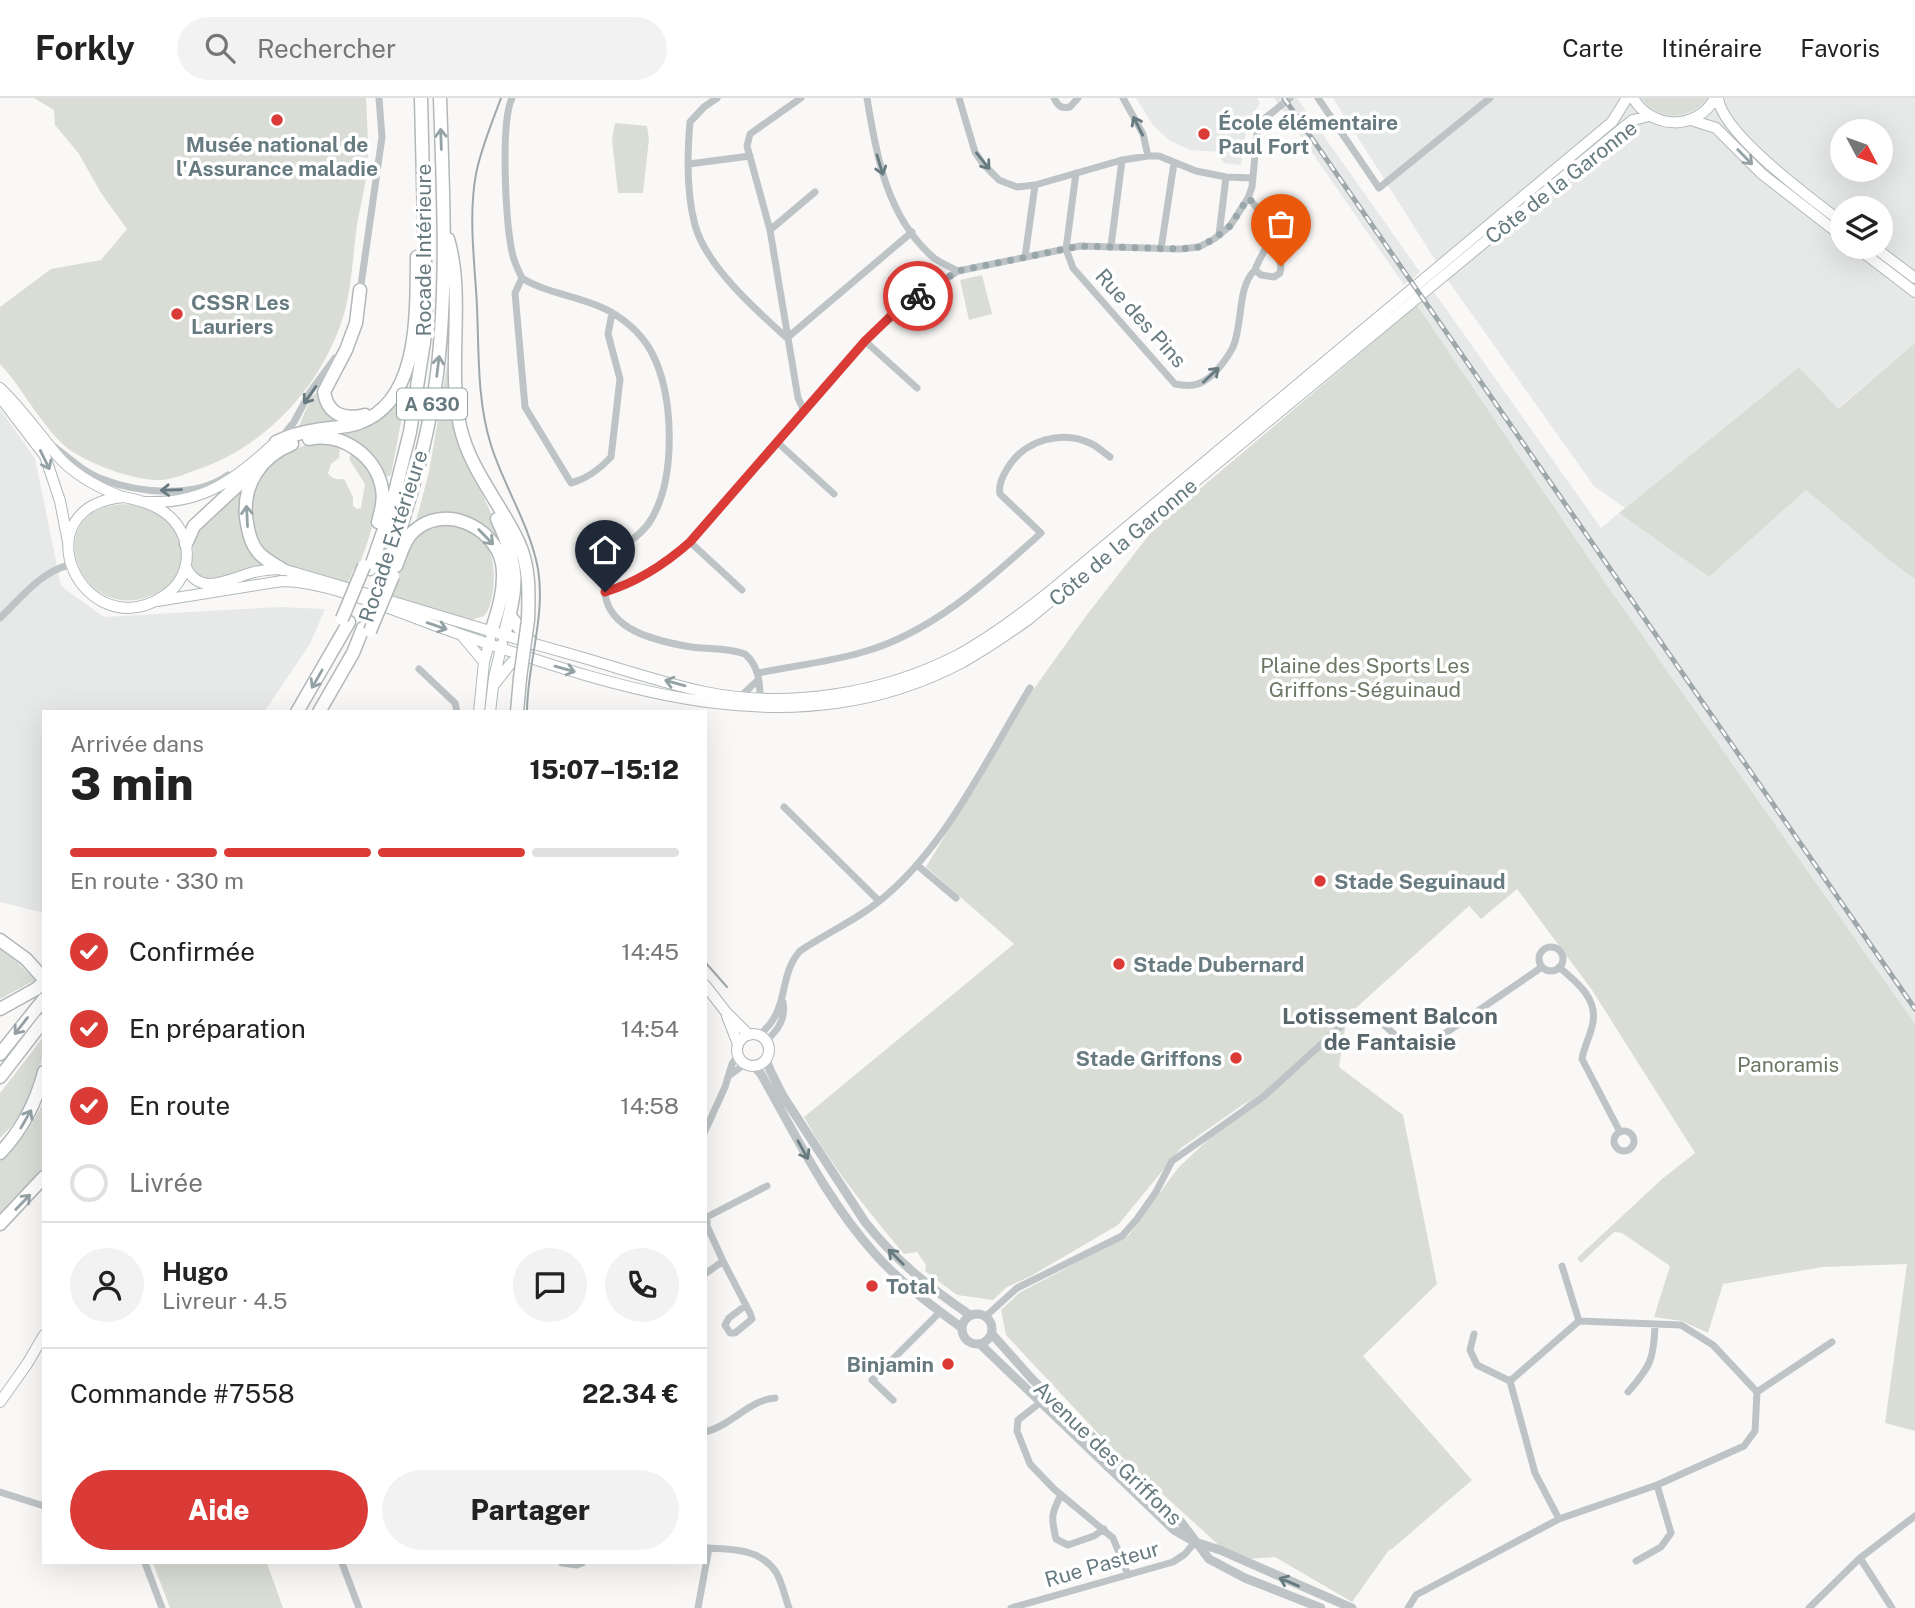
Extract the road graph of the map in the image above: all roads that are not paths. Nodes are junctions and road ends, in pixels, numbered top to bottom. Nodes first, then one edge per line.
1 (379, 98) edge
2 (440, 98) edge
3 (512, 98) edge
4 (717, 98) edge
5 (801, 98) edge
6 (867, 98) edge
7 (959, 98) edge
8 (1054, 98) edge
9 (1078, 98) edge
10 (1123, 98) edge
11 (1290, 98) edge
12 (1318, 98) edge
13 (1490, 98) edge
14 (1628, 98) edge
15 (1633, 98) edge
16 (1716, 98) edge
17 (421, 104) edge
18 (1649, 116) junction
19 (1690, 120) junction
20 (750, 156) junction
21 (1148, 156) junction
22 (1122, 160) junction
23 (1174, 163) junction
24 (689, 164) junction
25 (1076, 173) junction
26 (1226, 177) junction
27 (1253, 178) junction
28 (1035, 185) junction
29 (815, 192) dead end
30 (1248, 198) junction
31 (1830, 213) edge
32 (1830, 227) edge
33 (444, 229) junction
34 (770, 230) junction
35 (912, 232) junction
36 (1219, 235) junction
37 (1268, 237) junction
38 (1111, 246) junction
39 (1066, 249) junction
40 (1161, 249) junction
41 (1025, 257) junction
42 (1872, 259) edge
43 (1890, 259) edge
44 (1255, 270) junction
45 (958, 271) junction
46 (522, 278) junction
47 (1915, 278) edge
48 (360, 290) junction
49 (1915, 292) edge
50 (612, 313) junction
51 (787, 338) junction
52 (865, 341) junction
53 (0, 388) edge
54 (917, 388) dead end
55 (0, 397) edge
56 (379, 411) junction
57 (804, 411) junction
58 (276, 442) junction
59 (777, 442) junction
60 (50, 444) junction
61 (465, 444) junction
62 (1110, 457) dead end
63 (262, 463) junction
64 (834, 494) dead end
65 (124, 497) junction
66 (146, 502) junction
67 (690, 542) junction
68 (68, 543) junction
69 (186, 544) junction
70 (71, 565) junction
71 (187, 567) junction
72 (367, 567) junction
73 (282, 569) junction
74 (389, 575) junction
75 (742, 590) dead end
76 (605, 592) junction
77 (157, 601) junction
78 (510, 616) junction
79 (0, 618) edge
80 (463, 635) junction
81 (496, 641) junction
82 (535, 644) junction
83 (521, 656) junction
84 (484, 662) junction
85 (419, 669) dead end
86 (757, 677) junction
87 (493, 686) junction
88 (1030, 688) dead end
89 (741, 696) junction
90 (760, 698) junction
91 (747, 708) junction
92 (298, 710) edge
93 (319, 710) edge
94 (456, 710) edge
95 (479, 710) edge
96 (491, 710) edge
97 (517, 710) edge
98 (784, 807) dead end
99 (917, 865) junction
100 (956, 898) dead end
101 (879, 901) junction
102 (0, 940) edge
103 (1542, 967) junction
104 (1559, 967) junction
105 (42, 978) edge
106 (707, 988) edge
107 (42, 1002) edge
108 (0, 1009) edge
109 (726, 1012) junction
110 (42, 1023) edge
111 (758, 1037) junction
112 (738, 1049) junction
113 (0, 1054) edge
114 (766, 1059) junction
115 (749, 1065) junction
116 (729, 1075) junction
117 (0, 1077) edge
118 (42, 1078) edge
119 (707, 1125) edge
120 (1620, 1132) dead end
121 (0, 1153) edge
122 (42, 1179) edge
123 (767, 1186) dead end
124 (0, 1224) edge
125 (723, 1261) junction
126 (1562, 1266) dead end
127 (707, 1273) edge
128 (746, 1305) dead end
129 (940, 1312) junction
130 (970, 1315) junction
131 (986, 1316) junction
132 (1580, 1321) junction
133 (1655, 1325) junction
134 (962, 1328) junction
135 (992, 1334) junction
136 (1474, 1334) dead end
137 (42, 1338) edge
138 (1832, 1342) dead end
139 (980, 1344) junction
140 (1022, 1367) junction
141 (1013, 1375) junction
142 (1510, 1381) junction
143 (1628, 1391) dead end
144 (1757, 1392) junction
145 (775, 1398) dead end
146 (893, 1400) dead end
147 (0, 1402) edge
148 (1041, 1402) junction
149 (707, 1431) edge
150 (1657, 1485) junction
151 (0, 1492) edge
152 (1061, 1495) junction
153 (42, 1505) edge
154 (1915, 1516) edge
155 (1559, 1519) junction
156 (1104, 1529) junction
157 (1195, 1542) junction
158 (707, 1548) edge
159 (1860, 1558) junction
160 (1636, 1561) dead end
161 (145, 1564) edge
162 (342, 1564) edge
163 (705, 1564) edge
164 (1128, 1574) junction
165 (162, 1608) edge
166 (359, 1608) edge
167 (698, 1608) edge
168 (789, 1608) edge
169 (1012, 1608) edge
170 (1321, 1608) edge
171 (1352, 1608) edge
172 (1408, 1608) edge
173 (1809, 1608) edge
174 (1892, 1608) edge

1 - 48 street
33 -> 2 highway, Rocade Extérieure / A 630
3 - 46 street
4 - 24 street
5 - 20 street
6 -> 35 street
7 -> 28 street
8 - 9 street
21 -> 10 street
11 - 27 street
12 - 13 street
14 - 90 main road, Côte de la Garonne
15 - 18 main road
16 - 19 main road
16 - 31 main road
17 - 56 highway
17 - 72 highway, Rocade Intérieure / A 630
18 - 19 main road
18 - 91 main road, Côte de la Garonne
19 -> 32 main road
20 - 24 street
20 - 34 street
21 - 22 street
21 - 23 street
22 - 25 street
22 - 38 street
23 - 26 street
23 - 40 street
24 - 51 street
25 - 28 street
25 - 39 street
26 - 27 street
26 - 36 street
27 - 30 street
28 - 41 street
29 - 34 street
30 - 36 street
30 - 37 street
33 - 61 highway
74 -> 33 highway, Rocade Extérieure / A 630
34 - 51 street
35 - 45 street
35 - 51 street
36 - 40 street
37 - 44 street, Rue des Pins
37 - 44 street
38 - 39 street
38 - 40 street
39 - 41 street
39 -> 44 street, Rue des Pins
41 - 45 street
42 - 49 main road
43 - 47 main road
45 - 52 street
46 - 50 street
46 - 50 street
48 - 56 highway
48 -> 58 street
50 - 76 street
51 - 57 street
52 - 54 street
52 - 57 street
53 - 60 main road
55 -> 68 main road
56 - 58 highway
57 - 59 street
58 -> 60 street
58 - 66 main road
59 - 64 street
59 - 67 street
60 - 65 main road
61 - 78 highway
61 - 97 highway, bridge
62 - 86 street
63 - 69 highway
63 - 72 highway
73 -> 63 highway
65 - 66 main road
65 - 68 main road
66 - 69 main road
67 - 75 street
67 - 76 street
68 - 70 main road
69 - 71 main road
70 - 77 main road
70 - 79 street
71 - 73 main road
71 - 77 main road
72 -> 92 highway, bridge
73 - 81 main road
74 -> 81 highway
74 - 93 highway, Rocade Extérieure / A 630
76 - 86 street
77 -> 80 main road
78 - 81 highway
78 - 82 highway
80 - 81 main road
80 - 84 main road
81 - 82 main road, Côte de la Garonne
81 - 83 main road, Côte de la Garonne
81 - 84 main road
81 - 87 main road
89 -> 82 main road, Côte de la Garonne
83 - 87 main road
83 -> 91 main road, Côte de la Garonne
84 - 95 main road
85 - 94 street
86 - 89 street
86 - 90 street
87 - 96 main road
88 - 99 street
89 - 90 main road, Côte de la Garonne
90 - 91 street
98 - 101 street
99 - 100 street
99 - 101 street
101 - 111 street
102 - 105 highway
103 - 104 street
103 - 104 street
103 - 131 street
104 - 120 street
105 - 108 highway
106 - 109 main road
107 -> 113 highway
109 - 111 main road
109 - 112 main road
110 - 117 highway
111 - 112 main road
111 - 114 main road
112 - 115 main road
112 - 116 street
114 - 115 main road
130 -> 114 street
115 - 116 street
115 -> 129 street
116 - 119 street
121 -> 118 highway
124 -> 122 highway
123 - 125 street
125 - 127 street
125 - 128 street
126 - 132 street
129 - 134 street
129 - 146 street
130 - 131 street
130 - 134 street
131 - 135 street
132 - 133 street
132 - 142 street
133 - 143 street
133 - 144 street
134 - 139 street
135 - 139 street
135 - 140 street, Avenue des Griffons
136 - 142 street
137 - 147 main road
138 - 144 street
139 - 141 street, Avenue des Griffons
140 - 141 street
140 - 157 street, Avenue des Griffons
141 - 148 street, Avenue des Griffons
142 - 155 street
144 - 150 street
145 - 149 street
148 - 152 street
148 - 157 street, Avenue des Griffons
150 - 155 street
150 - 160 street
151 - 153 street
152 - 156 street
152 - 156 street
154 - 159 street
155 - 172 street
156 - 164 street
157 - 164 street, Rue Pasteur
157 - 170 street
171 -> 157 street
158 - 168 street
159 - 173 street
159 - 174 street
161 - 165 street
162 - 166 street
163 - 167 street
164 - 169 street, Rue Pasteur

